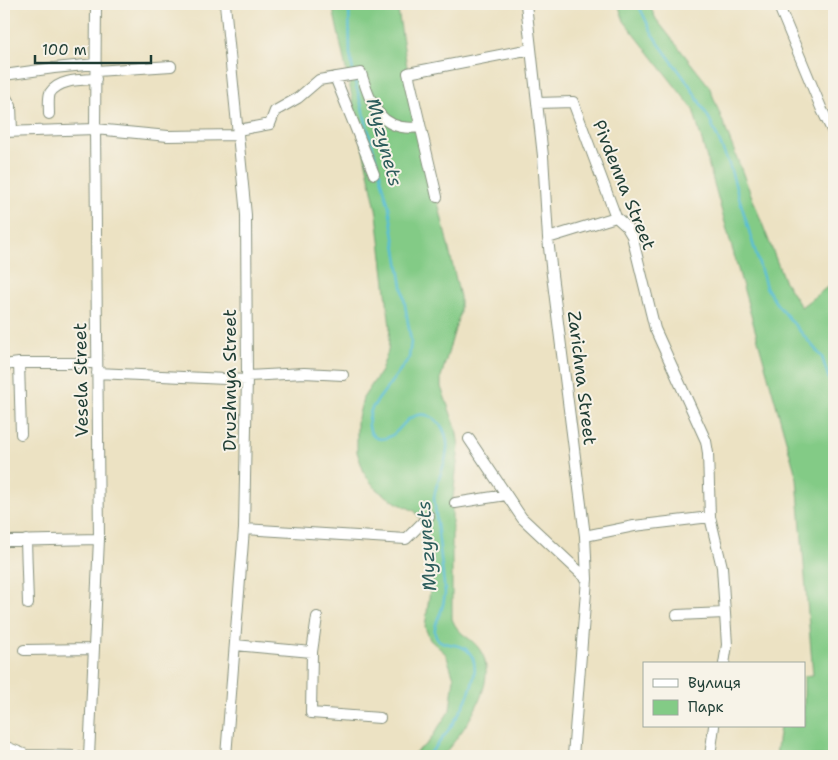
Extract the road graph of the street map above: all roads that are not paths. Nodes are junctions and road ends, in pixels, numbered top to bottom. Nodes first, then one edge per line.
1 (96, 4) edge
2 (226, 4) edge
3 (526, 4) edge
4 (778, 4) edge
5 (531, 48) junction
6 (171, 66) dead end
7 (96, 71) junction
8 (4, 75) edge
9 (335, 77) junction
10 (4, 94) edge
11 (537, 103) junction
12 (49, 114) dead end
13 (420, 127) junction
14 (95, 129) junction
15 (8, 131) edge
16 (238, 132) junction
17 (834, 134) edge
18 (374, 174) dead end
19 (436, 197) dead end
20 (616, 217) junction
21 (548, 238) junction
22 (19, 363) junction
23 (4, 365) edge
24 (97, 368) junction
25 (343, 375) dead end
26 (247, 378) junction
27 (21, 434) dead end
28 (469, 439) dead end
29 (506, 495) junction
30 (455, 503) dead end
31 (429, 516) dead end
32 (710, 517) junction
33 (244, 529) junction
34 (585, 536) junction
35 (99, 539) junction
36 (26, 540) junction
37 (4, 541) edge
38 (587, 579) junction
39 (28, 604) dead end
40 (725, 613) junction
41 (676, 615) dead end
42 (316, 617) dead end
43 (235, 645) junction
44 (94, 649) junction
45 (24, 650) dead end
46 (312, 652) junction
47 (724, 662) edge
48 (380, 718) dead end
49 (714, 728) edge
50 (4, 746) edge
51 (77, 756) edge
52 (89, 756) edge
53 (226, 756) edge
54 (573, 756) edge
55 (710, 756) edge

1 - 7 street, Vesela Street
2 - 16 street, Druzhnya Street
3 - 5 street, Zarichna Street
4 - 17 street
5 - 11 street, Zarichna Street
5 - 13 street
6 - 7 street
7 - 8 street
7 - 12 street
7 - 14 street, Vesela Street
9 - 13 street
9 - 16 street
9 - 18 street
10 - 15 street
11 - 20 street, Pivdenna Street
11 - 21 street, Zarichna Street
13 - 19 street
14 - 15 street
14 - 16 street
14 - 24 street, Vesela Street
16 - 26 street, Druzhnya Street
20 - 21 street
20 - 32 street, Pivdenna Street
21 - 34 street, Zarichna Street
22 - 23 street
22 - 24 street
22 - 27 street
24 - 26 street
24 - 35 street, Vesela Street
25 - 26 street
26 - 33 street, Druzhnya Street
28 - 29 street
29 - 30 street
29 - 38 street
31 - 33 street
32 - 34 street
32 - 40 street, Pivdenna Street
33 - 43 street, Druzhnya Street
34 - 38 street, Zarichna Street
35 - 36 street
35 - 44 street, Vesela Street
36 - 37 street
36 - 39 street
38 - 54 street, Zarichna Street
40 - 41 street
40 - 47 street, Pivdenna Street
42 - 46 street
43 - 46 street
43 - 53 street, Druzhnya Street
44 - 45 street
44 - 52 street, Vesela Street
46 - 48 street
49 - 55 street
50 - 51 street

